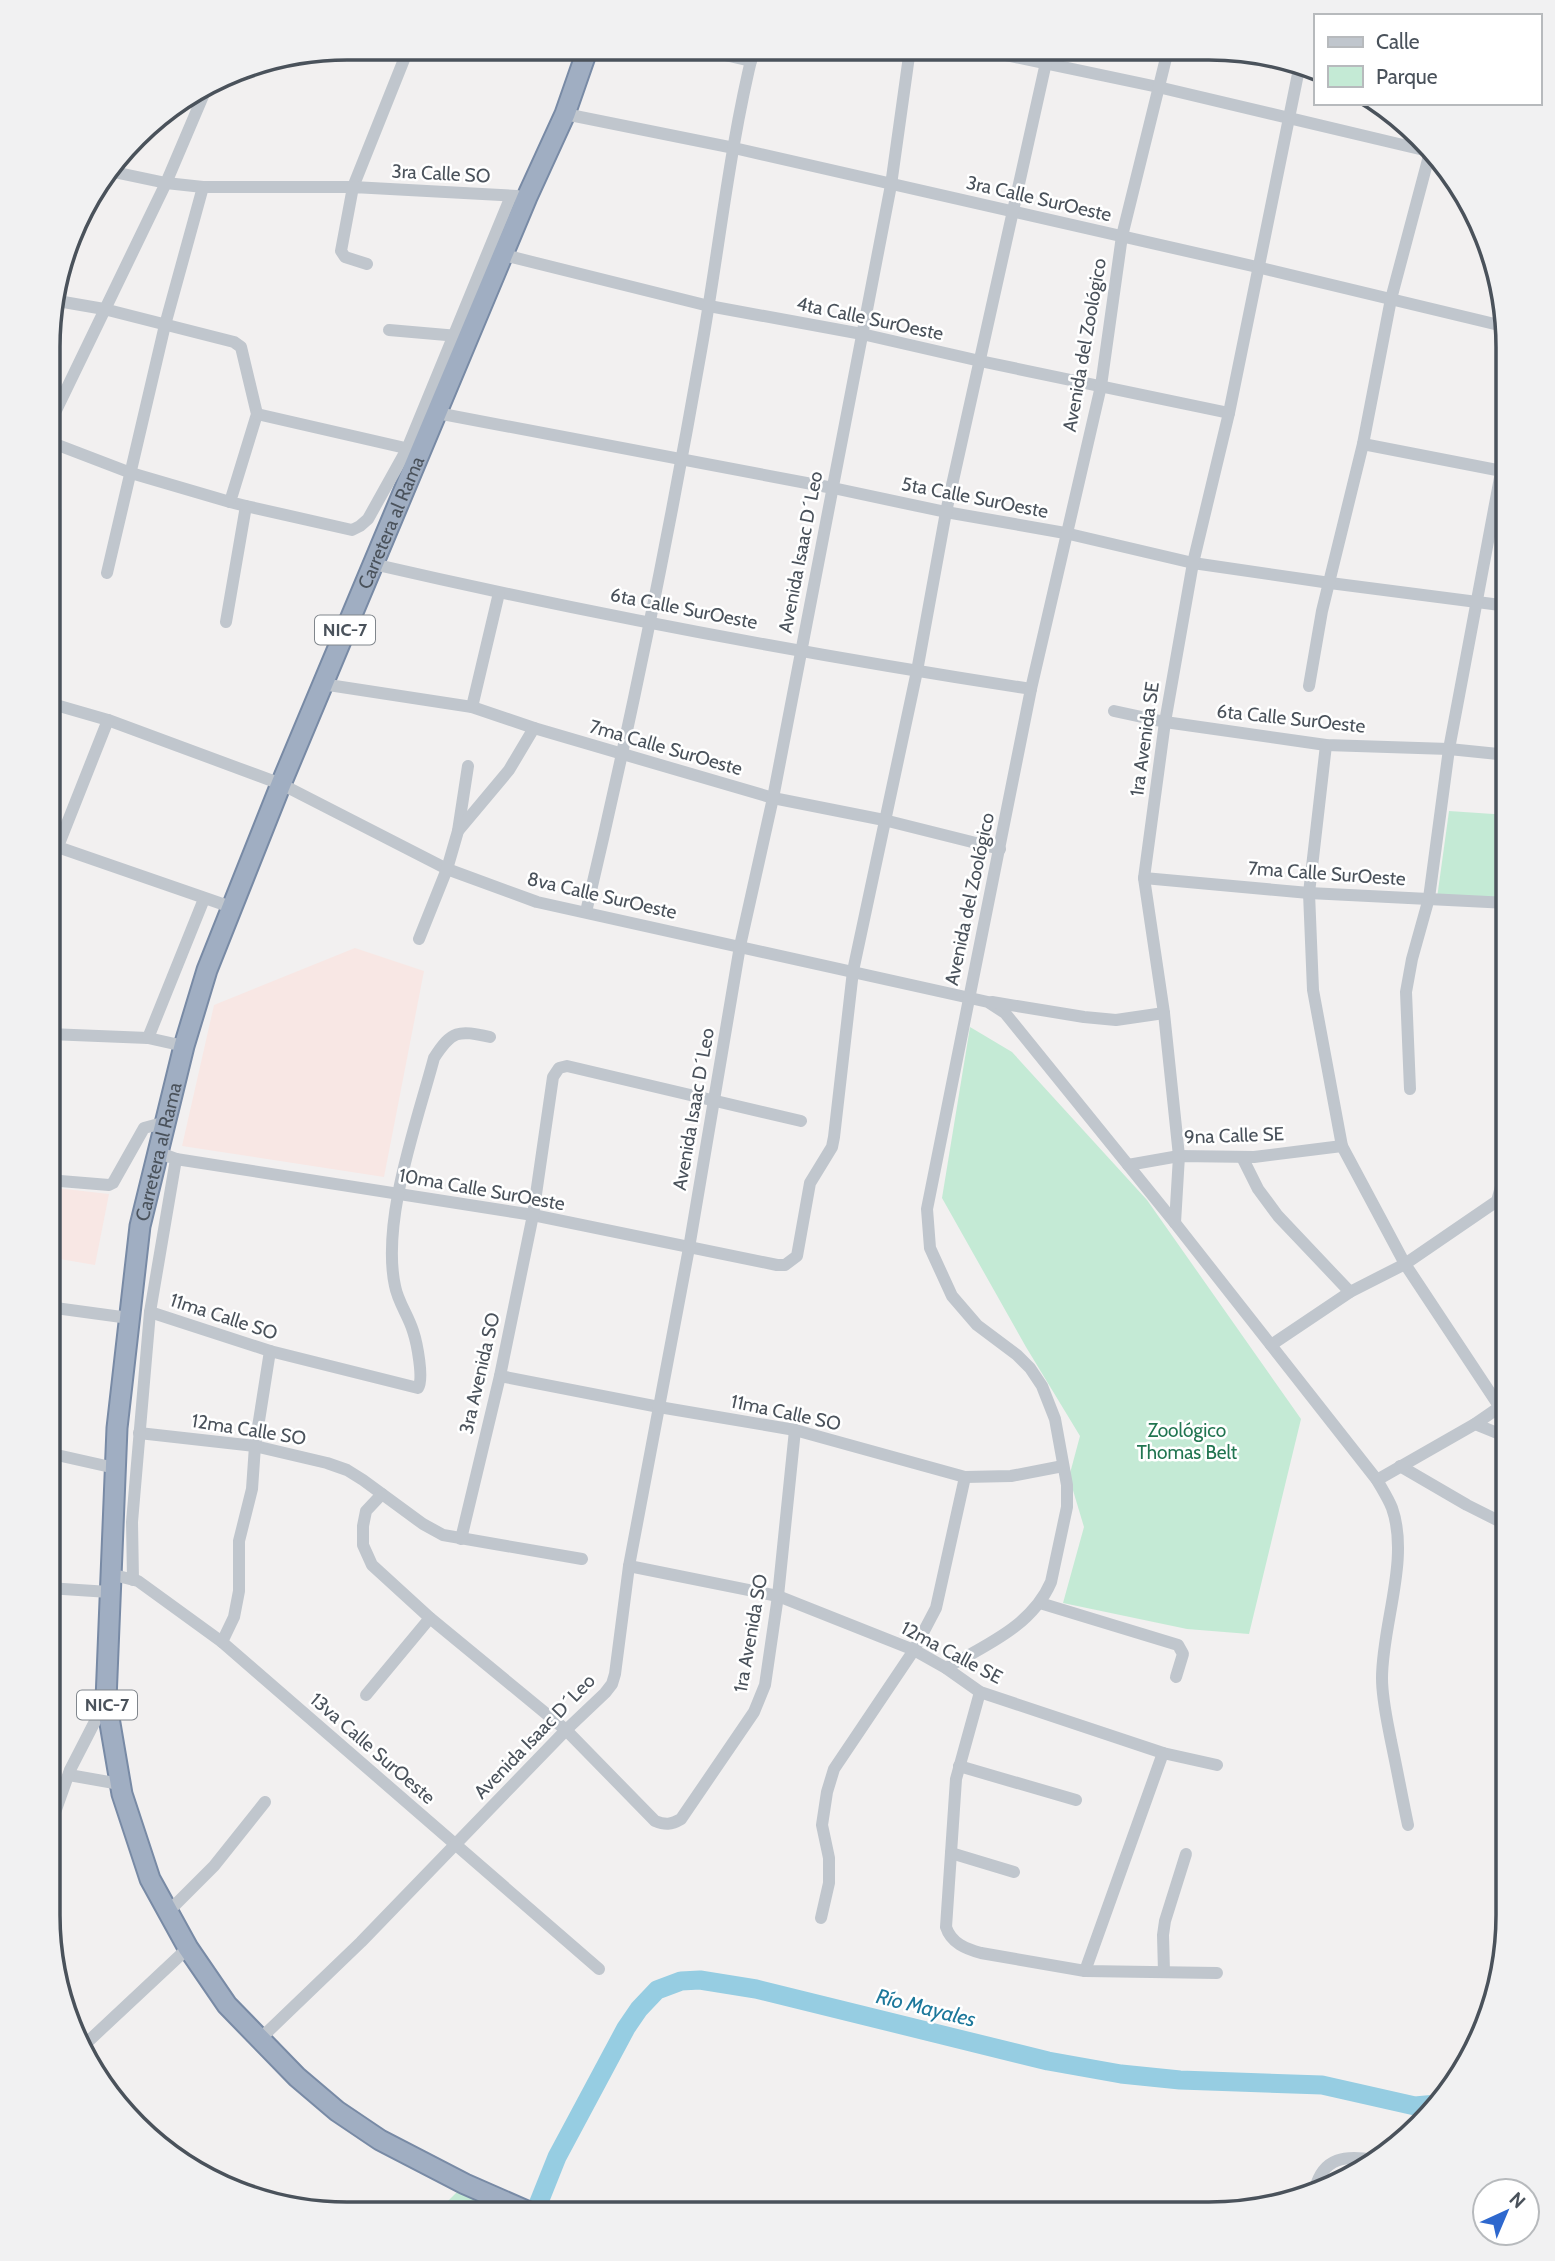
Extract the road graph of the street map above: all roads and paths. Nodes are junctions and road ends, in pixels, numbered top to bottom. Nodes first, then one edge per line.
1 (404, 60) edge
2 (584, 60) edge
3 (751, 60) edge
4 (908, 60) edge
5 (1047, 60) edge
6 (1062, 60) edge
7 (1165, 60) edge
8 (1298, 74) edge
9 (1158, 87) junction
10 (202, 99) edge
11 (565, 114) junction
12 (1289, 118) junction
13 (734, 148) junction
14 (1415, 148) edge
15 (1428, 161) edge
16 (118, 173) edge
17 (166, 183) junction
18 (891, 185) junction
19 (203, 187) junction
20 (353, 187) junction
21 (519, 196) junction
22 (1012, 211) junction
23 (1122, 236) junction
24 (504, 255) junction
25 (367, 264) dead end
26 (1257, 267) junction
27 (1391, 299) junction
28 (63, 301) edge
29 (709, 306) junction
30 (104, 309) junction
31 (1495, 324) edge
32 (164, 325) junction
33 (390, 330) dead end
34 (862, 334) junction
35 (461, 336) junction
36 (980, 361) junction
37 (1101, 386) junction
38 (60, 402) edge
39 (1229, 412) junction
40 (436, 413) junction
41 (257, 414) junction
42 (1363, 444) junction
43 (60, 446) edge
44 (414, 450) junction
45 (682, 461) junction
46 (1496, 470) edge
47 (131, 473) junction
48 (833, 488) junction
49 (230, 502) junction
50 (246, 506) junction
51 (1496, 508) edge
52 (946, 512) junction
53 (1065, 533) junction
54 (1194, 563) junction
55 (373, 564) junction
56 (107, 573) dead end
57 (1330, 583) junction
58 (499, 593) junction
59 (1475, 601) junction
60 (1496, 604) edge
61 (226, 622) dead end
62 (651, 622) junction
63 (800, 650) junction
64 (917, 671) junction
65 (322, 684) junction
66 (1308, 686) dead end
67 (1031, 689) junction
68 (60, 706) edge
69 (472, 707) junction
70 (1114, 711) dead end
71 (108, 720) junction
72 (1165, 722) junction
73 (534, 729) junction
74 (1326, 745) junction
75 (1449, 749) junction
76 (624, 754) junction
77 (1496, 754) edge
78 (468, 766) dead end
79 (281, 784) junction
80 (773, 798) junction
81 (884, 820) junction
82 (60, 829) edge
83 (458, 831) junction
84 (60, 847) edge
85 (1000, 849) junction
86 (447, 869) junction
87 (1144, 878) junction
88 (1309, 893) junction
89 (204, 898) junction
90 (1429, 898) junction
91 (1496, 902) edge
92 (231, 907) junction
93 (586, 912) junction
94 (419, 939) dead end
95 (740, 946) junction
96 (853, 971) junction
97 (968, 998) junction
98 (988, 1002) junction
99 (1164, 1013) junction
100 (60, 1034) edge
101 (490, 1037) dead end
102 (148, 1038) junction
103 (184, 1046) junction
104 (1410, 1089) dead end
105 (714, 1099) junction
106 (801, 1121) dead end
107 (166, 1122) junction
108 (1342, 1146) junction
109 (167, 1155) junction
110 (1179, 1156) junction
111 (1242, 1157) junction
112 (1128, 1165) junction
113 (60, 1181) edge
114 (398, 1194) junction
115 (1496, 1206) edge
116 (533, 1215) junction
117 (1175, 1223) junction
118 (689, 1248) junction
119 (1405, 1264) junction
120 (1350, 1292) junction
121 (60, 1309) edge
122 (150, 1312) junction
123 (129, 1318) junction
124 (1271, 1345) junction
125 (270, 1352) junction
126 (500, 1376) junction
127 (1496, 1394) edge
128 (659, 1407) junction
129 (1496, 1409) edge
130 (1475, 1423) junction
131 (795, 1430) junction
132 (1496, 1432) edge
133 (139, 1433) junction
134 (255, 1446) junction
135 (60, 1456) edge
136 (1063, 1466) junction
137 (1400, 1466) junction
138 (115, 1468) junction
139 (965, 1477) junction
140 (1377, 1480) junction
141 (382, 1494) junction
142 (1496, 1520) edge
143 (461, 1539) junction
144 (582, 1559) dead end
145 (629, 1566) junction
146 (133, 1580) junction
147 (109, 1583) junction
148 (60, 1587) edge
149 (778, 1596) junction
150 (1040, 1603) junction
151 (430, 1618) junction
152 (222, 1642) junction
153 (914, 1650) junction
154 (946, 1668) junction
155 (1176, 1677) dead end
156 (980, 1692) junction
157 (366, 1695) dead end
158 (106, 1700) junction
159 (566, 1730) junction
160 (1163, 1753) junction
161 (1217, 1765) dead end
162 (959, 1766) junction
163 (69, 1775) junction
164 (120, 1784) junction
165 (60, 1800) edge
166 (1076, 1800) dead end
167 (265, 1802) dead end
168 (1408, 1825) dead end
169 (455, 1844) junction
170 (951, 1853) junction
171 (1186, 1854) dead end
172 (1014, 1872) dead end
173 (168, 1912) junction
174 (821, 1918) dead end
175 (188, 1948) junction
176 (599, 1969) dead end
177 (1085, 1971) junction
178 (1164, 1972) junction
179 (1217, 1973) dead end
180 (259, 2040) junction
181 (89, 2041) edge
182 (1360, 2158) edge
183 (1319, 2180) edge
184 (506, 2202) edge

1 - 20 street
2 - 11 highway, Carretera al Rama / NIC-7
3 - 13 street
4 - 18 street, Avenida Isaac D´Leo
5 - 22 street
6 - 9 street
7 - 9 street, Avenida del Zoológico
8 - 12 street, 1ra Avenida SE
9 - 12 street
9 - 23 street, Avenida del Zoológico
10 - 17 street
11 - 13 street, 3ra Calle SurOeste
11 - 21 highway, Carretera al Rama / NIC-7
12 - 14 street
12 - 26 street, 1ra Avenida SE
13 - 18 street, 3ra Calle SurOeste
13 - 29 street
15 - 27 street
16 - 17 street, 3ra Calle SO
17 - 19 street, 3ra Calle SO
17 - 30 street
18 - 22 street, 3ra Calle SurOeste
18 - 34 street, Avenida Isaac D´Leo
19 - 20 street, 3ra Calle SO
19 - 32 street
20 - 21 street, 3ra Calle SO
20 - 25 street
21 - 24 highway, Carretera al Rama / NIC-7
21 - 35 street
22 - 23 street, 3ra Calle SurOeste
22 - 36 street
23 - 26 street, 3ra Calle SurOeste
23 - 37 street, Avenida del Zoológico
24 - 29 street, 4ta Calle SurOeste
24 - 35 highway, Carretera al Rama / NIC-7
26 - 27 street, 3ra Calle SurOeste
26 - 39 street, 1ra Avenida SE
27 - 31 street, 3ra Calle SurOeste
27 - 42 street
28 - 30 street
29 - 34 street, 4ta Calle SurOeste
29 - 45 street
30 - 32 street
30 - 38 street
32 - 41 street
32 - 47 street
33 - 35 street
34 - 36 street, 4ta Calle SurOeste
34 - 48 street, Avenida Isaac D´Leo
35 - 40 highway, Carretera al Rama / NIC-7
35 - 44 street
36 - 37 street, 4ta Calle SurOeste
36 - 52 street
37 - 39 street, 4ta Calle SurOeste
37 - 53 street, Avenida del Zoológico
39 - 54 street, 1ra Avenida SE
40 - 44 highway, Carretera al Rama / NIC-7
40 - 45 street, 5ta Calle SurOeste
41 - 44 street
41 - 49 street
42 - 46 street
42 - 57 street
43 - 47 street
44 - 50 street
44 - 55 highway, Carretera al Rama / NIC-7
45 - 48 street, 5ta Calle SurOeste
45 - 62 street
47 - 49 street
47 - 56 street
48 - 52 street, 5ta Calle SurOeste
48 - 63 street, Avenida Isaac D´Leo
49 - 50 street
50 - 61 street
51 - 59 street
52 - 53 street, 5ta Calle SurOeste
52 - 64 street
53 - 54 street, 5ta Calle SurOeste
53 - 67 street, Avenida del Zoológico
54 - 57 street, 5ta Calle SurOeste
54 - 72 street, 1ra Avenida SE
55 - 58 street, 6ta Calle SurOeste
55 - 65 highway, Carretera al Rama / NIC-7
57 - 59 street, 5ta Calle SurOeste
57 - 66 street
58 - 62 street, 6ta Calle SurOeste
58 - 69 street
59 - 60 street, 5ta Calle SurOeste
59 - 75 street
62 - 63 street, 6ta Calle SurOeste
62 - 76 street
63 - 64 street, 6ta Calle SurOeste
63 - 80 street, Avenida Isaac D´Leo
64 - 67 street, 6ta Calle SurOeste
64 - 81 street
65 - 69 street, 7ma Calle SurOeste
65 - 79 highway, Carretera al Rama / NIC-7
67 - 85 street, Avenida del Zoológico
68 - 71 street, 8va Calle SurOeste
69 - 73 street, 7ma Calle SurOeste
70 - 72 street, 6ta Calle SurOeste
71 - 79 street, 8va Calle SurOeste
71 - 82 street
72 - 74 street, 6ta Calle SurOeste
72 - 87 street, 1ra Avenida SE
73 - 76 street, 7ma Calle SurOeste
73 - 83 street
74 - 75 street, 6ta Calle SurOeste
74 - 88 street
75 - 77 street, 6ta Calle SurOeste
75 - 90 street
76 - 80 street, 7ma Calle SurOeste
76 - 93 street
78 - 83 street
79 - 86 street, 8va Calle SurOeste
79 - 92 highway, Carretera al Rama / NIC-7
80 - 81 street, 7ma Calle SurOeste
80 - 95 street, Avenida Isaac D´Leo
81 - 85 street, 7ma Calle SurOeste
81 - 96 street
83 - 86 street
84 - 89 street
85 - 97 street, Avenida del Zoológico
86 - 93 street, 8va Calle SurOeste
86 - 94 street
87 - 88 street, 7ma Calle SurOeste
87 - 99 street, 1ra Avenida SE
88 - 90 street, 7ma Calle SurOeste
88 - 108 street
89 - 92 street
89 - 102 street
90 - 91 street, 7ma Calle SurOeste
90 - 104 street
92 - 103 highway, Carretera al Rama / NIC-7
93 - 95 street, 8va Calle SurOeste
95 - 96 street, 8va Calle SurOeste
95 - 105 street, Avenida Isaac D´Leo
96 - 97 street, 8va Calle SurOeste
96 - 118 street, 10ma Calle SurOeste
97 - 98 street, 8va Calle SurOeste
97 - 136 street, Avenida del Zoológico
98 - 99 street, 8va Calle SurOeste
98 - 112 street
99 - 110 street, 1ra Avenida SE
100 - 102 street
101 - 114 street
102 - 103 street
103 - 107 highway, Carretera al Rama / NIC-7
105 - 106 street
105 - 116 street, 3ra Avenida SO
105 - 118 street, Avenida Isaac D´Leo
107 - 109 highway, Carretera al Rama / NIC-7
107 - 113 street
108 - 111 street, 9na Calle SE
108 - 119 street
109 - 114 street, 10ma Calle SurOeste
109 - 122 street
109 - 123 highway, Carretera al Rama / NIC-7
110 - 111 street, 9na Calle SE
110 - 112 street, 9na Calle SE
110 - 117 street, 1ra Avenida SE
111 - 120 street
112 - 117 street
114 - 116 street, 10ma Calle SurOeste
114 - 125 street, 11ma Calle SO
115 - 119 street
116 - 118 street, 10ma Calle SurOeste
116 - 126 street, 3ra Avenida SO
117 - 124 street
118 - 128 street, Avenida Isaac D´Leo
119 - 120 street
119 - 127 street
120 - 124 street
121 - 123 street
122 - 125 street, 11ma Calle SO
122 - 133 street
123 - 138 highway, Carretera al Rama / NIC-7
124 - 140 street
125 - 134 street
126 - 128 street, 11ma Calle SO
126 - 143 street, 3ra Avenida SO
128 - 131 street, 11ma Calle SO
128 - 145 street, Avenida Isaac D´Leo
129 - 130 street
130 - 132 street
130 - 137 street
131 - 139 street, 11ma Calle SO
131 - 149 street, 1ra Avenida SO
133 - 134 street, 12ma Calle SO
133 - 146 street
134 - 141 street, 12ma Calle SO
134 - 152 street
135 - 138 street
136 - 139 street, 11ma Calle SO
136 - 150 street, Avenida del Zoológico
137 - 140 street
137 - 142 street
138 - 147 highway, Carretera al Rama / NIC-7
139 - 153 street
140 - 168 street
141 - 143 street, 12ma Calle SO
141 - 151 street
143 - 144 street, 12ma Calle SO
145 - 149 street, 12ma Calle SE
145 - 159 street, Avenida Isaac D´Leo
146 - 147 street, 13va Calle SurOeste
146 - 152 street, 13va Calle SurOeste
147 - 148 street, 13va Calle SurOeste
147 - 158 highway, Carretera al Rama / NIC-7
149 - 153 street, 12ma Calle SE
149 - 159 street, 1ra Avenida SO
150 - 154 street, Avenida del Zoológico
150 - 155 street
151 - 157 street
151 - 159 street
152 - 169 street, 13va Calle SurOeste
153 - 154 street, 12ma Calle SE
153 - 174 street
154 - 156 street, 12ma Calle SE
156 - 160 street, 12ma Calle SE
156 - 162 street
158 - 163 street
158 - 164 highway, Carretera al Rama / NIC-7
159 - 169 street, Avenida Isaac D´Leo
160 - 161 street, 12ma Calle SE
160 - 177 street
162 - 166 street
162 - 170 street
163 - 164 street
163 - 165 street
164 - 173 highway, Carretera al Rama / NIC-7
167 - 173 street
169 - 176 street, 13va Calle SurOeste
169 - 180 street, Avenida Isaac D´Leo
170 - 172 street
170 - 177 street
171 - 178 street
173 - 175 highway, Carretera al Rama / NIC-7
175 - 180 highway, Carretera al Rama / NIC-7
175 - 181 street
177 - 178 street
178 - 179 street
180 - 184 highway, Carretera al Rama / NIC-7
182 - 183 street

